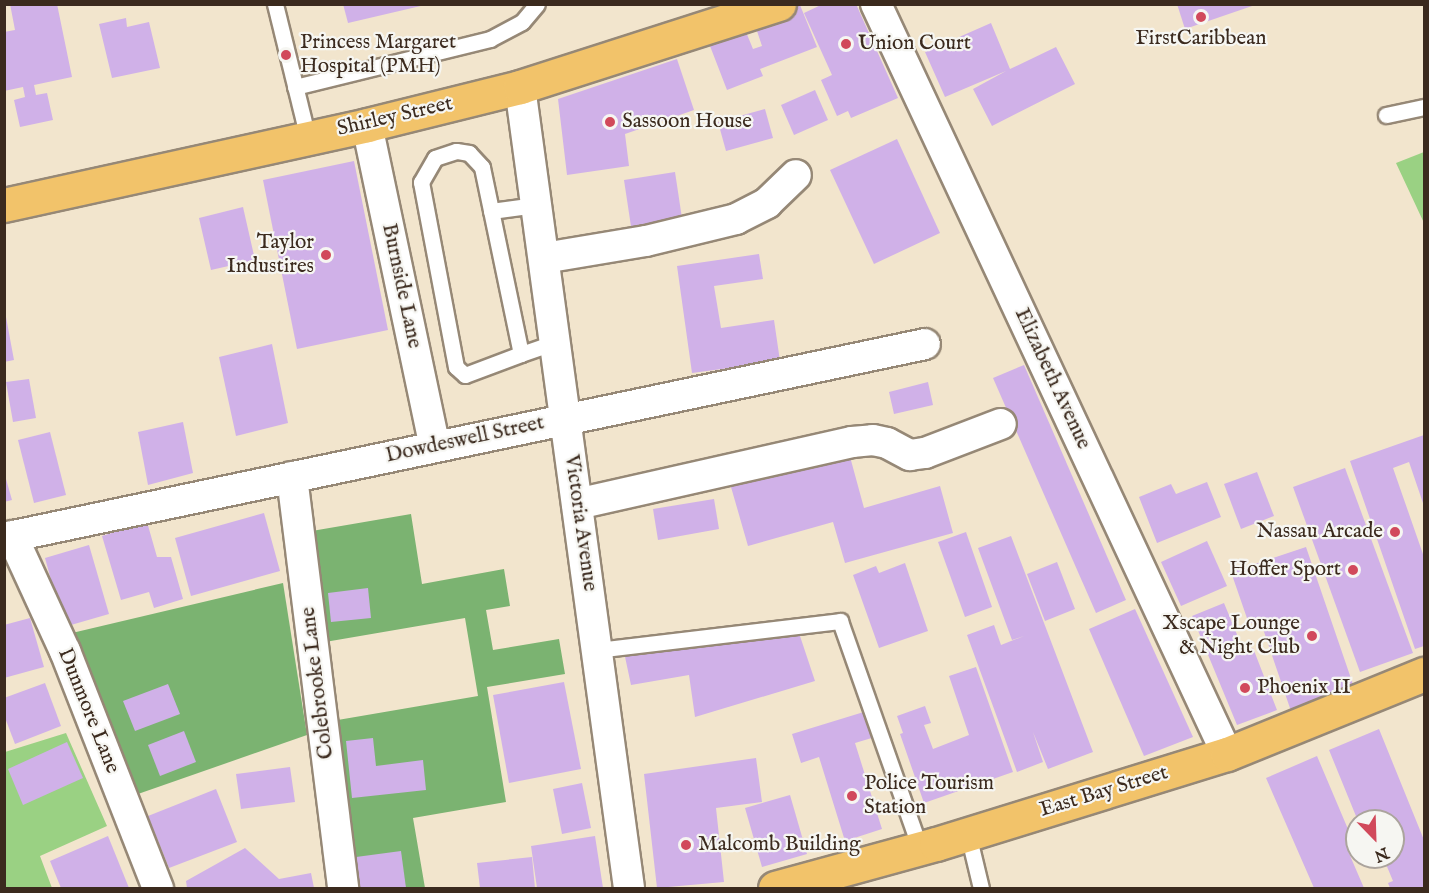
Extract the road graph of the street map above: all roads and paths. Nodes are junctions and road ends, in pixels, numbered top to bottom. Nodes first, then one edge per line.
1 (275, 4) edge
2 (537, 4) edge
3 (779, 4) edge
4 (876, 4) edge
5 (295, 87) junction
6 (520, 87) junction
7 (1425, 107) edge
8 (1386, 115) dead end
9 (367, 125) junction
10 (308, 138) junction
11 (796, 175) dead end
12 (4, 205) edge
13 (536, 205) junction
14 (491, 211) junction
15 (544, 258) junction
16 (555, 342) junction
17 (925, 344) dead end
18 (521, 354) junction
19 (566, 418) junction
20 (1001, 424) dead end
21 (435, 447) junction
22 (292, 477) junction
23 (578, 504) junction
24 (8, 537) edge
25 (597, 650) junction
26 (1425, 674) edge
27 (1227, 754) junction
28 (968, 834) junction
29 (920, 848) junction
30 (158, 888) edge
31 (343, 888) edge
32 (629, 888) edge
33 (775, 888) edge
34 (981, 888) edge

1 - 5 lane
2 - 5 lane
3 - 6 highway, Shirley Street
4 - 27 street, Elizabeth Avenue
5 - 10 lane
6 - 9 highway, Shirley Street
6 - 13 street, Victoria Avenue
7 - 8 lane
9 - 10 highway, Shirley Street
9 - 21 street, Burnside Lane
10 - 12 highway, Shirley Street
11 - 15 street
13 - 14 lane
13 - 15 street, Victoria Avenue
14 - 18 lane
14 - 18 lane
15 - 16 street, Victoria Avenue
16 - 18 lane
16 - 19 street, Victoria Avenue
17 - 19 street, Dowdeswell Street
19 - 21 street, Dowdeswell Street
19 - 23 street, Victoria Avenue
20 - 23 street
21 - 22 street, Dowdeswell Street
22 - 24 street, Dowdeswell Street
22 - 31 street, Colebrooke Lane
23 - 25 street, Victoria Avenue
24 - 30 street, Dunmore Lane
25 - 29 lane
25 - 32 street, Victoria Avenue
26 - 27 highway, East Bay Street
27 - 28 highway, East Bay Street
28 - 29 highway, East Bay Street
28 - 34 lane
29 - 33 highway, East Bay Street

